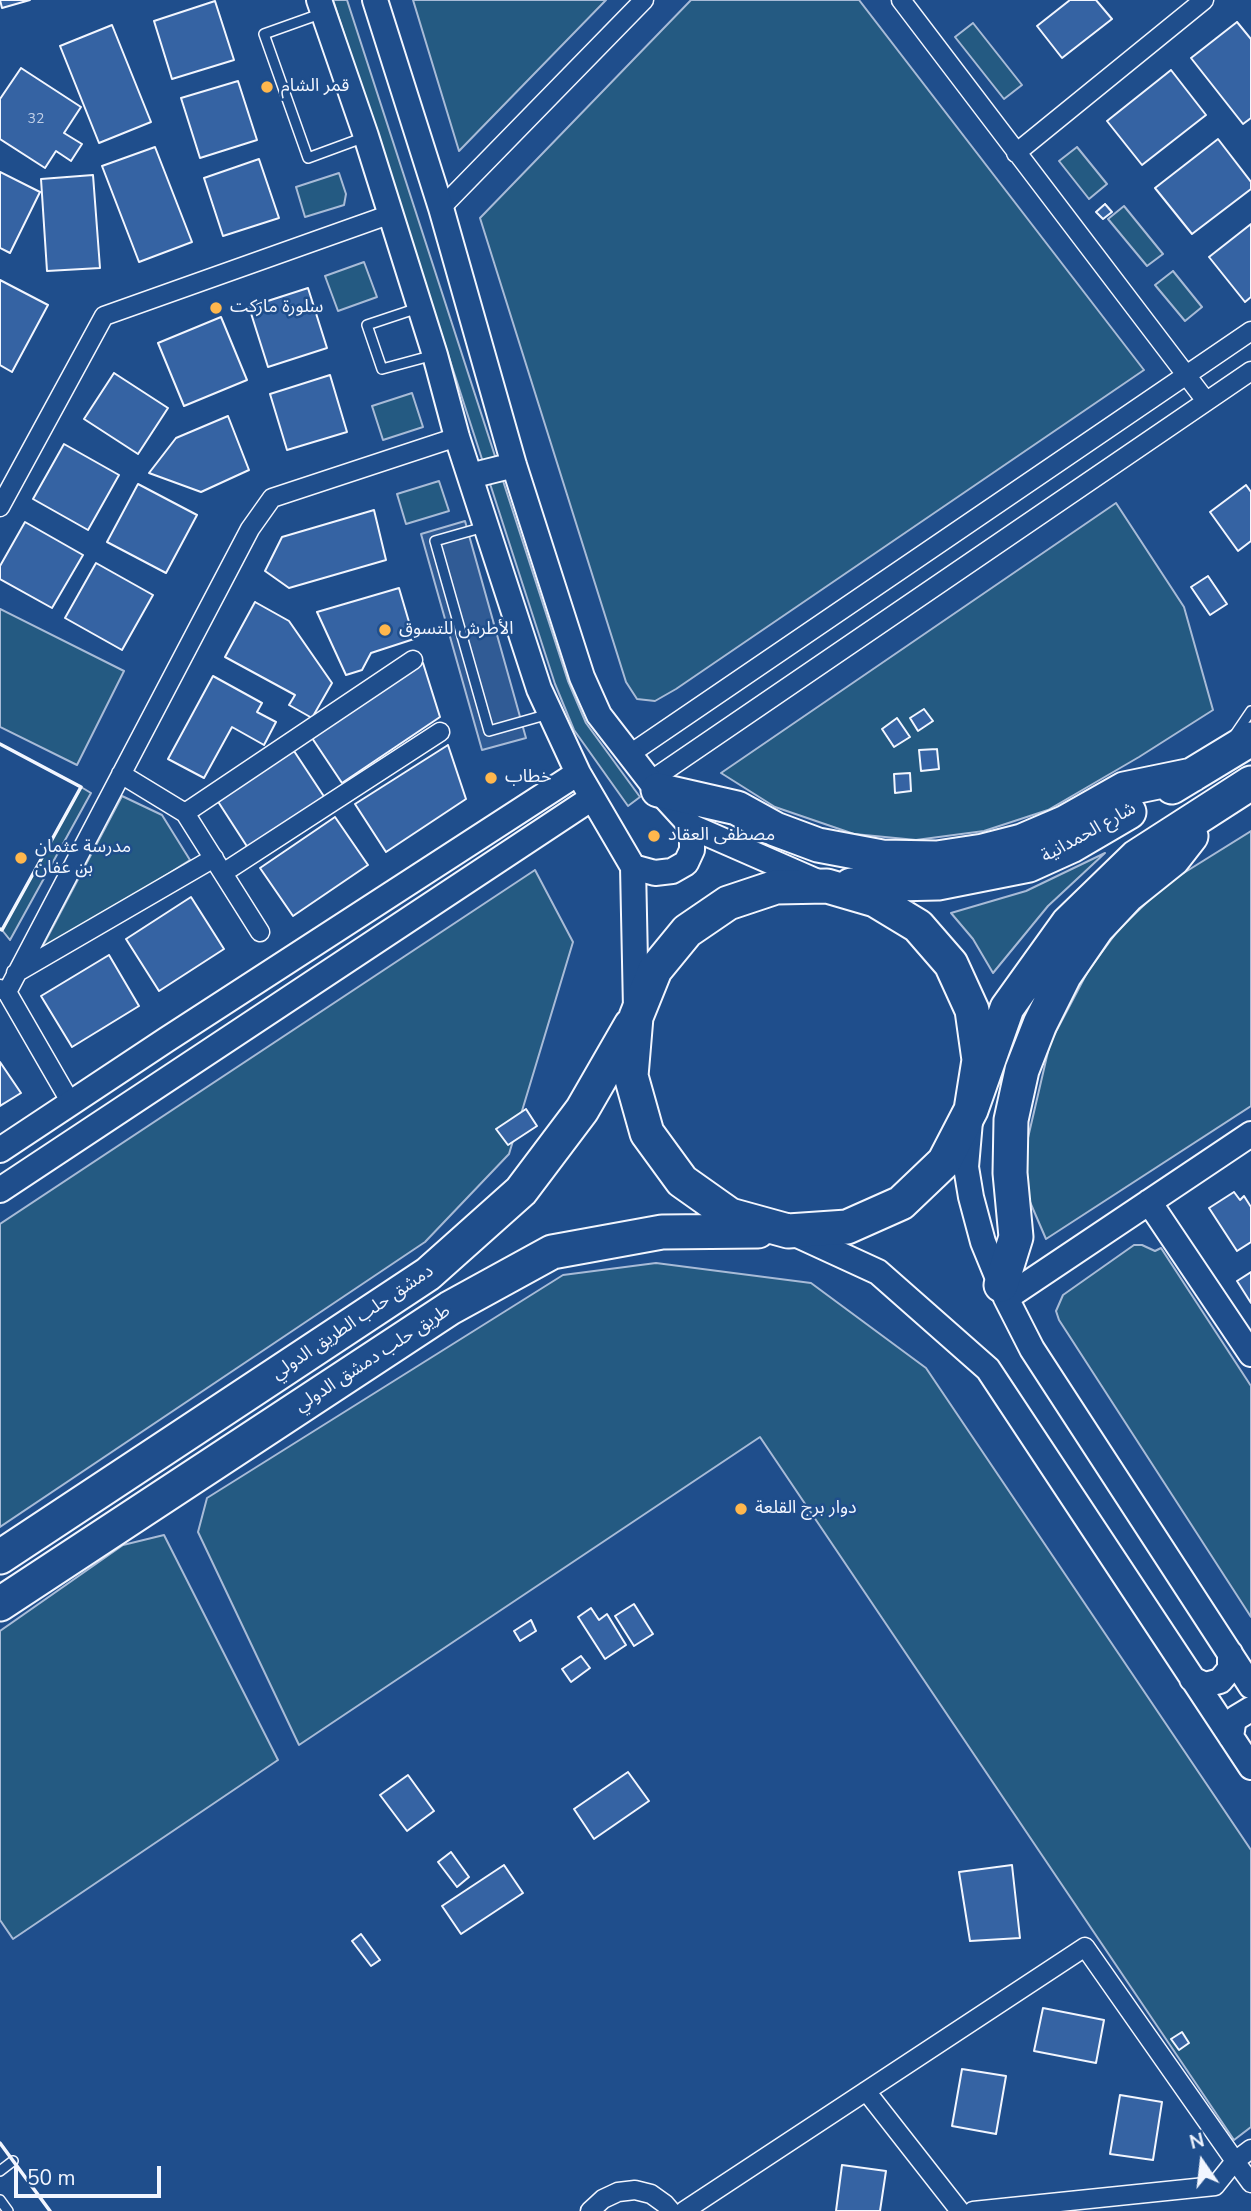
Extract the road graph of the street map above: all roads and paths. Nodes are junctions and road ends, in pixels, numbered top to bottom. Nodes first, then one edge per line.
1 (375, 0) edge
2 (644, 0) edge
3 (901, 0) edge
4 (1204, 0) edge
5 (321, 6) edge
6 (366, 136) junction
7 (1016, 153) junction
8 (441, 208) junction
9 (391, 214) junction
10 (420, 307) junction
11 (1251, 331) edge
12 (435, 355) junction
13 (1251, 371) edge
14 (1186, 375) junction
15 (1206, 401) junction
16 (457, 437) junction
17 (514, 465) junction
18 (470, 476) junction
19 (0, 507) edge
20 (486, 527) junction
21 (413, 660) dead end
22 (1251, 711) edge
23 (550, 714) junction
24 (440, 732) dead end
25 (1251, 739) edge
26 (630, 754) junction
27 (1204, 768) junction
28 (121, 774) junction
29 (578, 774) junction
30 (1251, 783) edge
31 (654, 785) junction
32 (592, 799) junction
33 (1214, 806) junction
34 (185, 813) junction
35 (692, 827) junction
36 (214, 858) junction
37 (633, 867) junction
38 (223, 873) junction
39 (827, 886) junction
40 (260, 932) dead end
41 (16, 973) junction
42 (3, 990) edge
43 (636, 1017) junction
44 (71, 1102) junction
45 (971, 1110) junction
46 (1251, 1134) edge
47 (0, 1150) edge
48 (0, 1190) edge
49 (1149, 1202) junction
50 (788, 1231) junction
51 (1003, 1291) junction
52 (1251, 1354) edge
53 (0, 1557) edge
54 (0, 1604) edge
55 (1230, 1653) junction
56 (1192, 1679) junction
57 (1251, 1686) edge
58 (1251, 1709) edge
59 (1231, 1737) junction
60 (1251, 1767) edge
61 (866, 2091) junction
62 (1251, 2149) edge
63 (13, 2161) dead end
64 (1235, 2161) junction
65 (0, 2171) edge
66 (1251, 2183) edge
67 (1125, 2196) junction
68 (0, 2200) edge
69 (8, 2211) edge
70 (590, 2211) edge
71 (671, 2211) edge
72 (684, 2211) edge
73 (960, 2211) edge
74 (972, 2211) edge
75 (1114, 2211) edge

1 - 8 main road
2 - 8 street
3 - 7 street
4 - 7 street
5 - 6 main road
5 - 6 lane
6 - 9 main road
7 - 14 street
8 - 17 main road
9 - 10 main road
9 - 19 street
10 - 12 main road
10 - 12 lane
11 - 14 street
12 - 16 main road
13 - 15 street
14 - 15 street
14 - 26 street
15 - 31 street
16 - 18 main road
16 - 28 street
17 - 18 main road
17 - 26 main road
18 - 20 main road
20 - 23 main road
20 - 23 lane
21 - 34 street
22 - 27 lane
23 - 29 main road
24 - 38 street
25 - 27 highway, شارع الحمدانية
26 - 31 main road
27 - 31 highway
27 - 39 highway, شارع الحمدانية
28 - 34 street
28 - 41 street
29 - 32 main road
29 - 44 main road
30 - 33 highway
31 - 35 main road
32 - 37 main road
32 - 48 main road
33 - 45 highway
33 - 51 highway
34 - 36 street
35 - 37 main road
35 - 39 main road
36 - 38 street
36 - 41 street
37 - 43 main road
38 - 40 street
39 - 43 highway, شارع الحمدانية
39 - 45 highway
41 - 42 street
42 - 44 street
43 - 50 highway
43 - 53 highway, دمشق حلب الطريق الدولي
44 - 47 main road
45 - 50 highway, طريق حلب دمشق الدولي
45 - 51 main road
46 - 49 main road
49 - 51 main road
49 - 52 main road
50 - 54 highway, طريق حلب دمشق الدولي
50 - 56 main road
51 - 55 main road
55 - 56 main road
55 - 57 main road
56 - 59 main road
58 - 59 main road
59 - 60 main road
61 - 64 street
61 - 72 street
61 - 73 street
62 - 64 street
63 - 65 lane
64 - 66 street
64 - 67 street
67 - 74 street
67 - 75 street
68 - 69 lane
70 - 71 street

